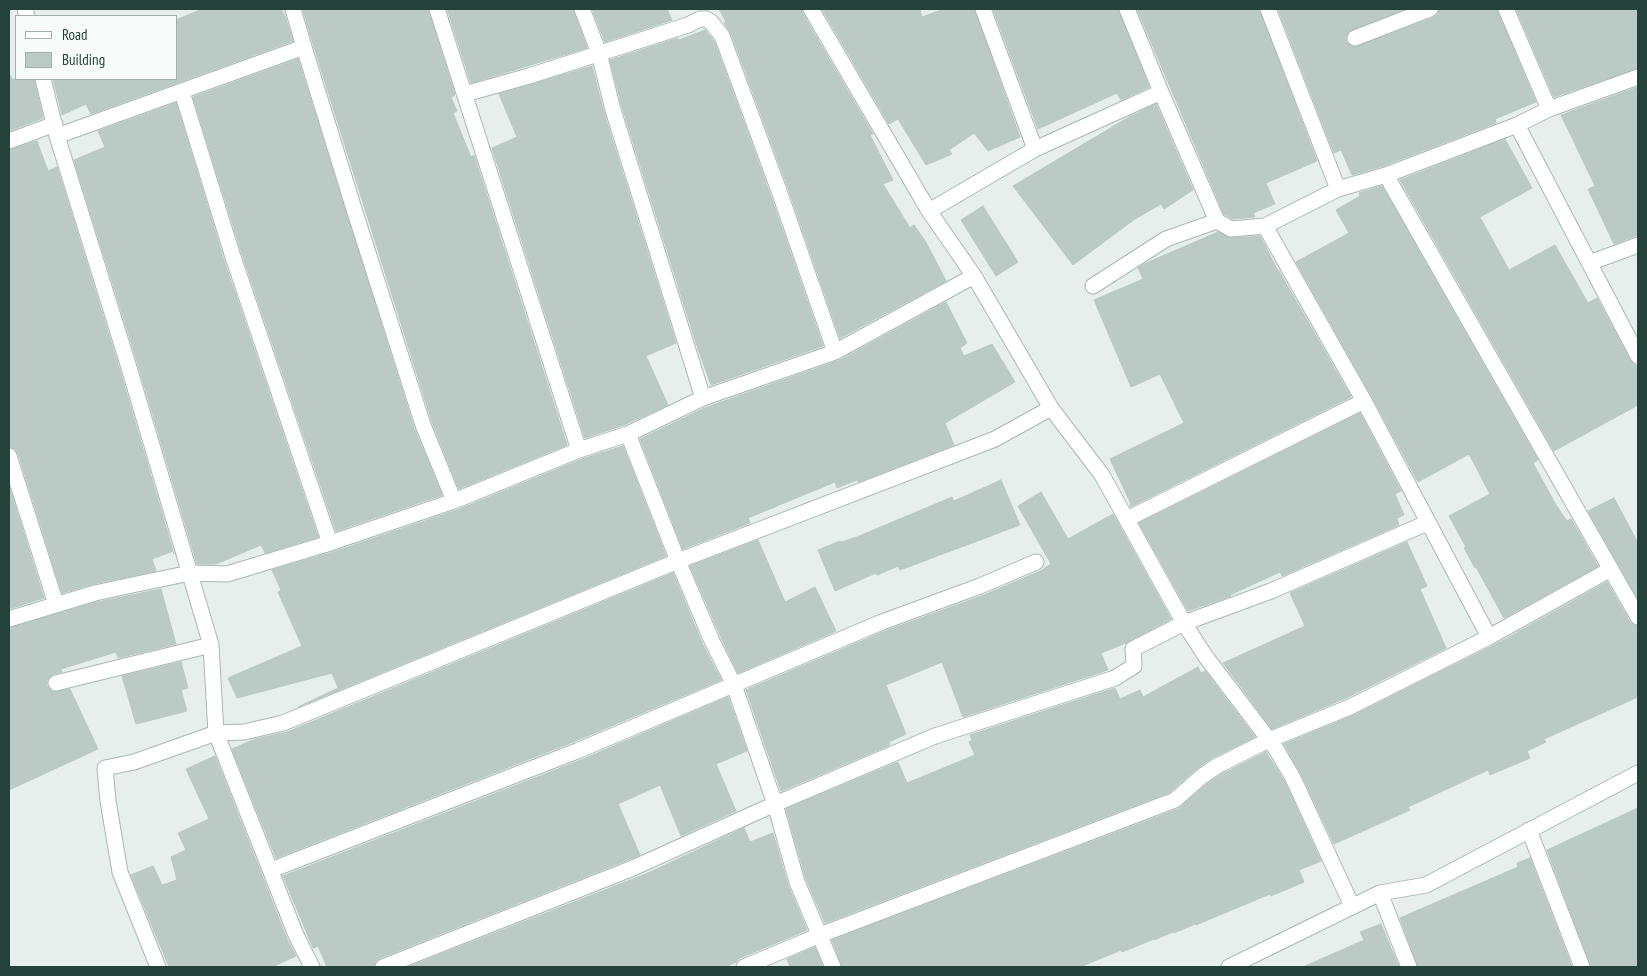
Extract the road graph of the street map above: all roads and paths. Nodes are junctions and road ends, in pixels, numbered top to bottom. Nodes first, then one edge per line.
1 (293, 9) edge
2 (437, 9) edge
3 (582, 9) edge
4 (810, 9) edge
5 (983, 9) edge
6 (1128, 9) edge
7 (1268, 9) edge
8 (1430, 9) edge
9 (1506, 9) edge
10 (1355, 38) dead end
11 (304, 47) junction
12 (599, 53) junction
13 (1638, 77) edge
14 (43, 80) edge
15 (182, 92) junction
16 (1161, 92) junction
17 (465, 94) junction
18 (1549, 109) junction
19 (1517, 125) junction
20 (56, 130) junction
21 (9, 141) edge
22 (1035, 149) junction
23 (1386, 175) junction
24 (1338, 189) junction
25 (929, 211) junction
26 (1217, 222) junction
27 (1265, 226) junction
28 (1638, 245) edge
29 (1589, 264) junction
30 (974, 276) junction
31 (1093, 286) dead end
32 (834, 352) junction
33 (1638, 356) edge
34 (703, 398) junction
35 (1364, 401) junction
36 (1051, 408) junction
37 (628, 434) junction
38 (579, 450) junction
39 (9, 456) edge
40 (454, 501) junction
41 (1127, 519) junction
42 (1427, 523) junction
43 (330, 543) junction
44 (678, 561) junction
45 (1036, 562) dead end
46 (1611, 569) junction
47 (190, 573) junction
48 (56, 604) junction
49 (1638, 617) edge
50 (9, 619) edge
51 (1184, 623) junction
52 (1489, 637) junction
53 (211, 645) junction
54 (56, 683) dead end
55 (734, 685) junction
56 (216, 733) junction
57 (1269, 740) junction
58 (1638, 773) edge
59 (775, 804) junction
60 (1529, 830) junction
61 (270, 870) junction
62 (1380, 893) junction
63 (1352, 906) junction
64 (820, 935) junction
65 (1236, 966) edge
66 (158, 967) edge
67 (312, 967) edge
68 (382, 967) edge
69 (744, 967) edge
70 (833, 967) edge
71 (1409, 967) edge
72 (1582, 967) edge

1 - 11 street
2 - 17 street
3 - 12 street
4 - 25 street
5 - 22 street
6 - 16 street
7 - 24 street
8 - 10 street
9 - 18 street
11 - 15 street
11 - 40 street
12 - 17 street
12 - 32 street
12 - 34 street
13 - 18 street
14 - 20 street
15 - 20 street
15 - 43 street
16 - 22 street
16 - 26 street
17 - 38 street
18 - 19 street
19 - 23 street
19 - 29 street
20 - 21 street
20 - 47 street
22 - 25 street
23 - 24 street
23 - 46 street
24 - 27 street
25 - 30 street
26 - 27 street
26 - 31 street
27 - 35 street
28 - 29 street
29 - 33 street
30 - 32 street
30 - 36 street
32 - 34 street
34 - 37 street
35 - 41 street
35 - 42 street
36 - 41 street
36 - 44 street
37 - 38 street
37 - 44 street
38 - 40 street
39 - 48 street
40 - 43 street
41 - 51 street
42 - 51 street
42 - 52 street
43 - 47 street
44 - 55 street
44 - 56 street
45 - 55 street
46 - 49 street
46 - 52 street
47 - 48 street
47 - 53 street
48 - 50 street
51 - 57 street
51 - 59 street
52 - 57 street
53 - 54 street
53 - 56 street
55 - 59 street
55 - 61 street
56 - 61 street
56 - 66 street
57 - 63 street
57 - 64 street
58 - 60 street
59 - 64 street
59 - 68 street
60 - 62 street
60 - 72 street
61 - 67 street
62 - 63 street
62 - 71 street
63 - 65 street
64 - 69 street
64 - 70 street

